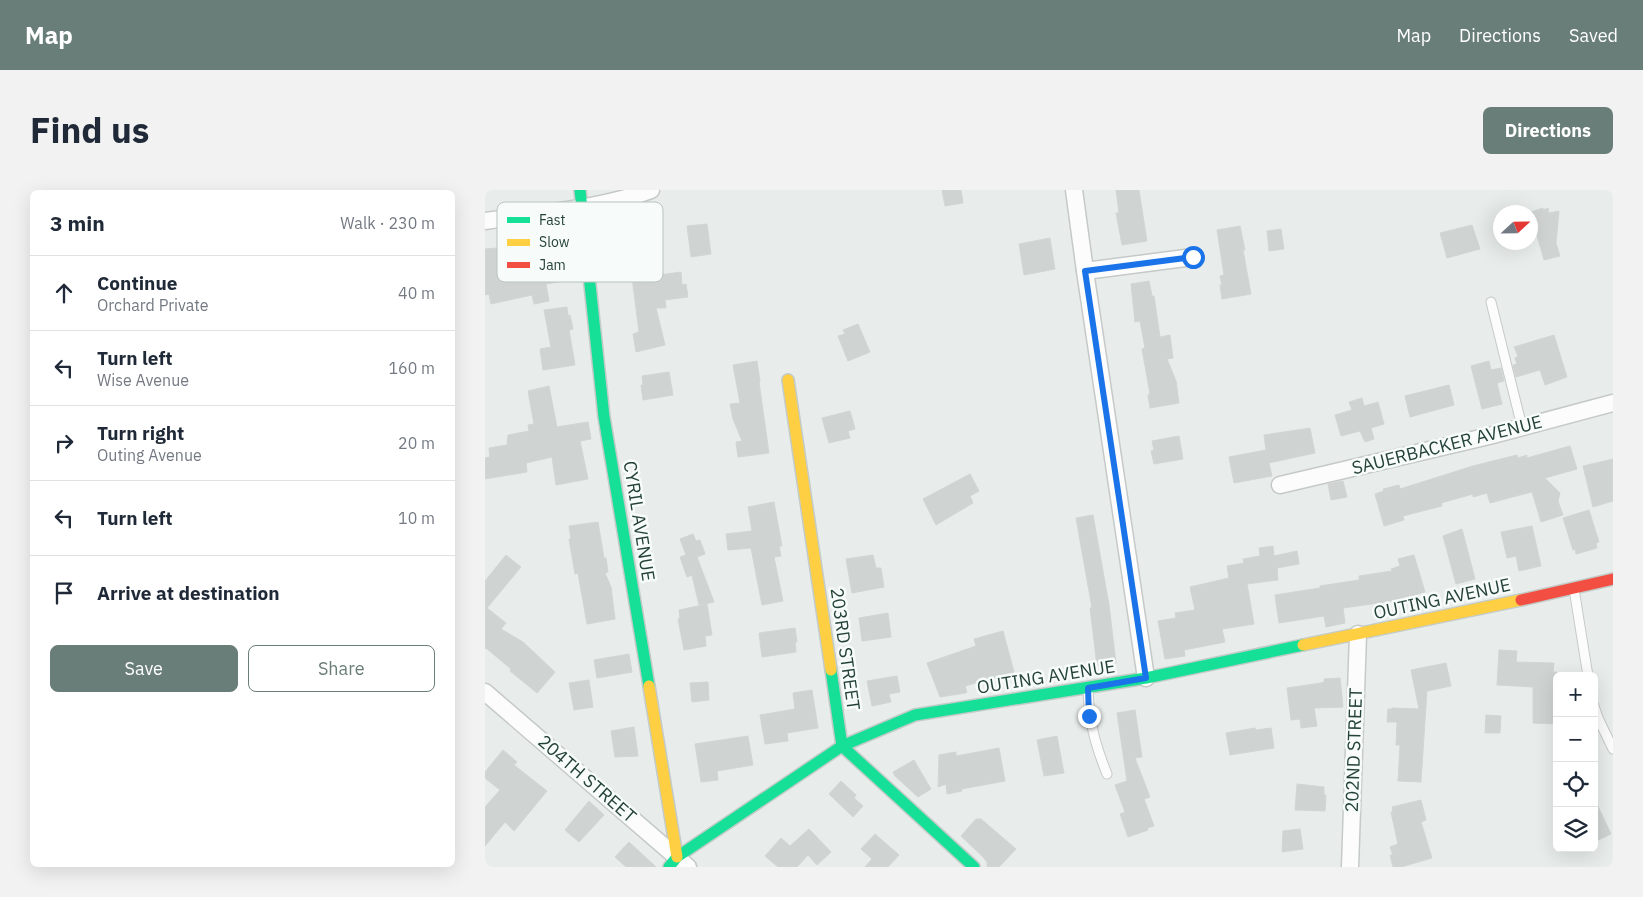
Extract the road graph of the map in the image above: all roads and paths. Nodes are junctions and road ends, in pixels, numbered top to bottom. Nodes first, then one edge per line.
1 (651, 190) edge
2 (1074, 190) edge
3 (602, 202) edge
4 (1193, 257) dead end
5 (1085, 271) junction
6 (590, 282) edge
7 (1491, 302) dead end
8 (788, 380) dead end
9 (1613, 404) edge
10 (1523, 427) junction
11 (1280, 485) dead end
12 (1613, 579) edge
13 (1574, 589) junction
14 (1358, 634) junction
15 (1587, 672) edge
16 (1146, 678) junction
17 (1088, 688) junction
18 (485, 692) edge
19 (1598, 717) edge
20 (842, 746) junction
21 (1613, 749) edge
22 (1107, 774) dead end
23 (678, 864) edge
24 (974, 867) edge
25 (1350, 867) edge

1 - 3 street
2 - 5 street
4 - 5 street
5 - 16 street
6 - 23 street, CYRIL AVENUE
7 - 10 lane
8 - 20 street, 203RD STREET
9 - 10 street, SAUERBACKER AVENUE
10 - 11 street, SAUERBACKER AVENUE
12 - 13 street, OUTING AVENUE
13 - 14 street, OUTING AVENUE
13 - 15 lane
14 - 16 street, OUTING AVENUE
14 - 25 street, 202ND STREET
16 - 17 street, OUTING AVENUE
17 - 20 street, OUTING AVENUE
17 - 22 lane
18 - 23 street, 204TH STREET
19 - 21 lane
20 - 23 street, OUTING AVENUE
20 - 24 street

